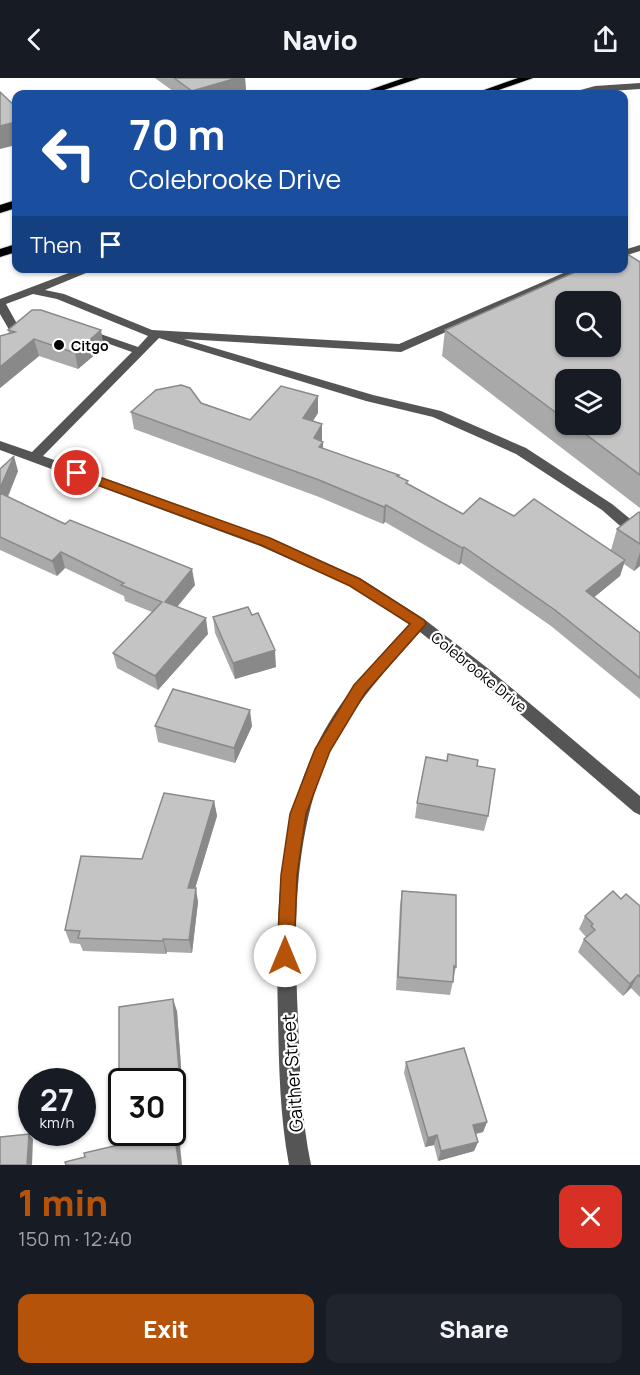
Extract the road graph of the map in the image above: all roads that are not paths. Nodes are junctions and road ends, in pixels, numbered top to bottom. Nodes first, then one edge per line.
1 (415, 78) edge
2 (528, 78) edge
3 (640, 86) edge
4 (376, 90) edge
5 (490, 90) edge
6 (590, 90) edge
7 (80, 273) edge
8 (574, 273) edge
9 (33, 291) junction
10 (0, 303) edge
11 (72, 328) edge
12 (16, 331) edge
13 (157, 334) junction
14 (139, 351) junction
15 (0, 445) edge
16 (34, 457) junction
17 (640, 535) edge
18 (419, 624) junction
19 (640, 807) edge
20 (300, 1165) edge

1 - 4 highway
2 - 5 highway
3 - 6 street
7 - 9 street
8 - 13 street
9 - 10 street
9 - 13 street
10 - 12 street
11 - 14 street
13 - 14 street
13 - 17 street
14 - 16 street
15 - 16 street, Colebrooke Drive
16 - 18 street, Colebrooke Drive
18 - 19 street, Colebrooke Drive
18 - 20 street, Gaither Street

